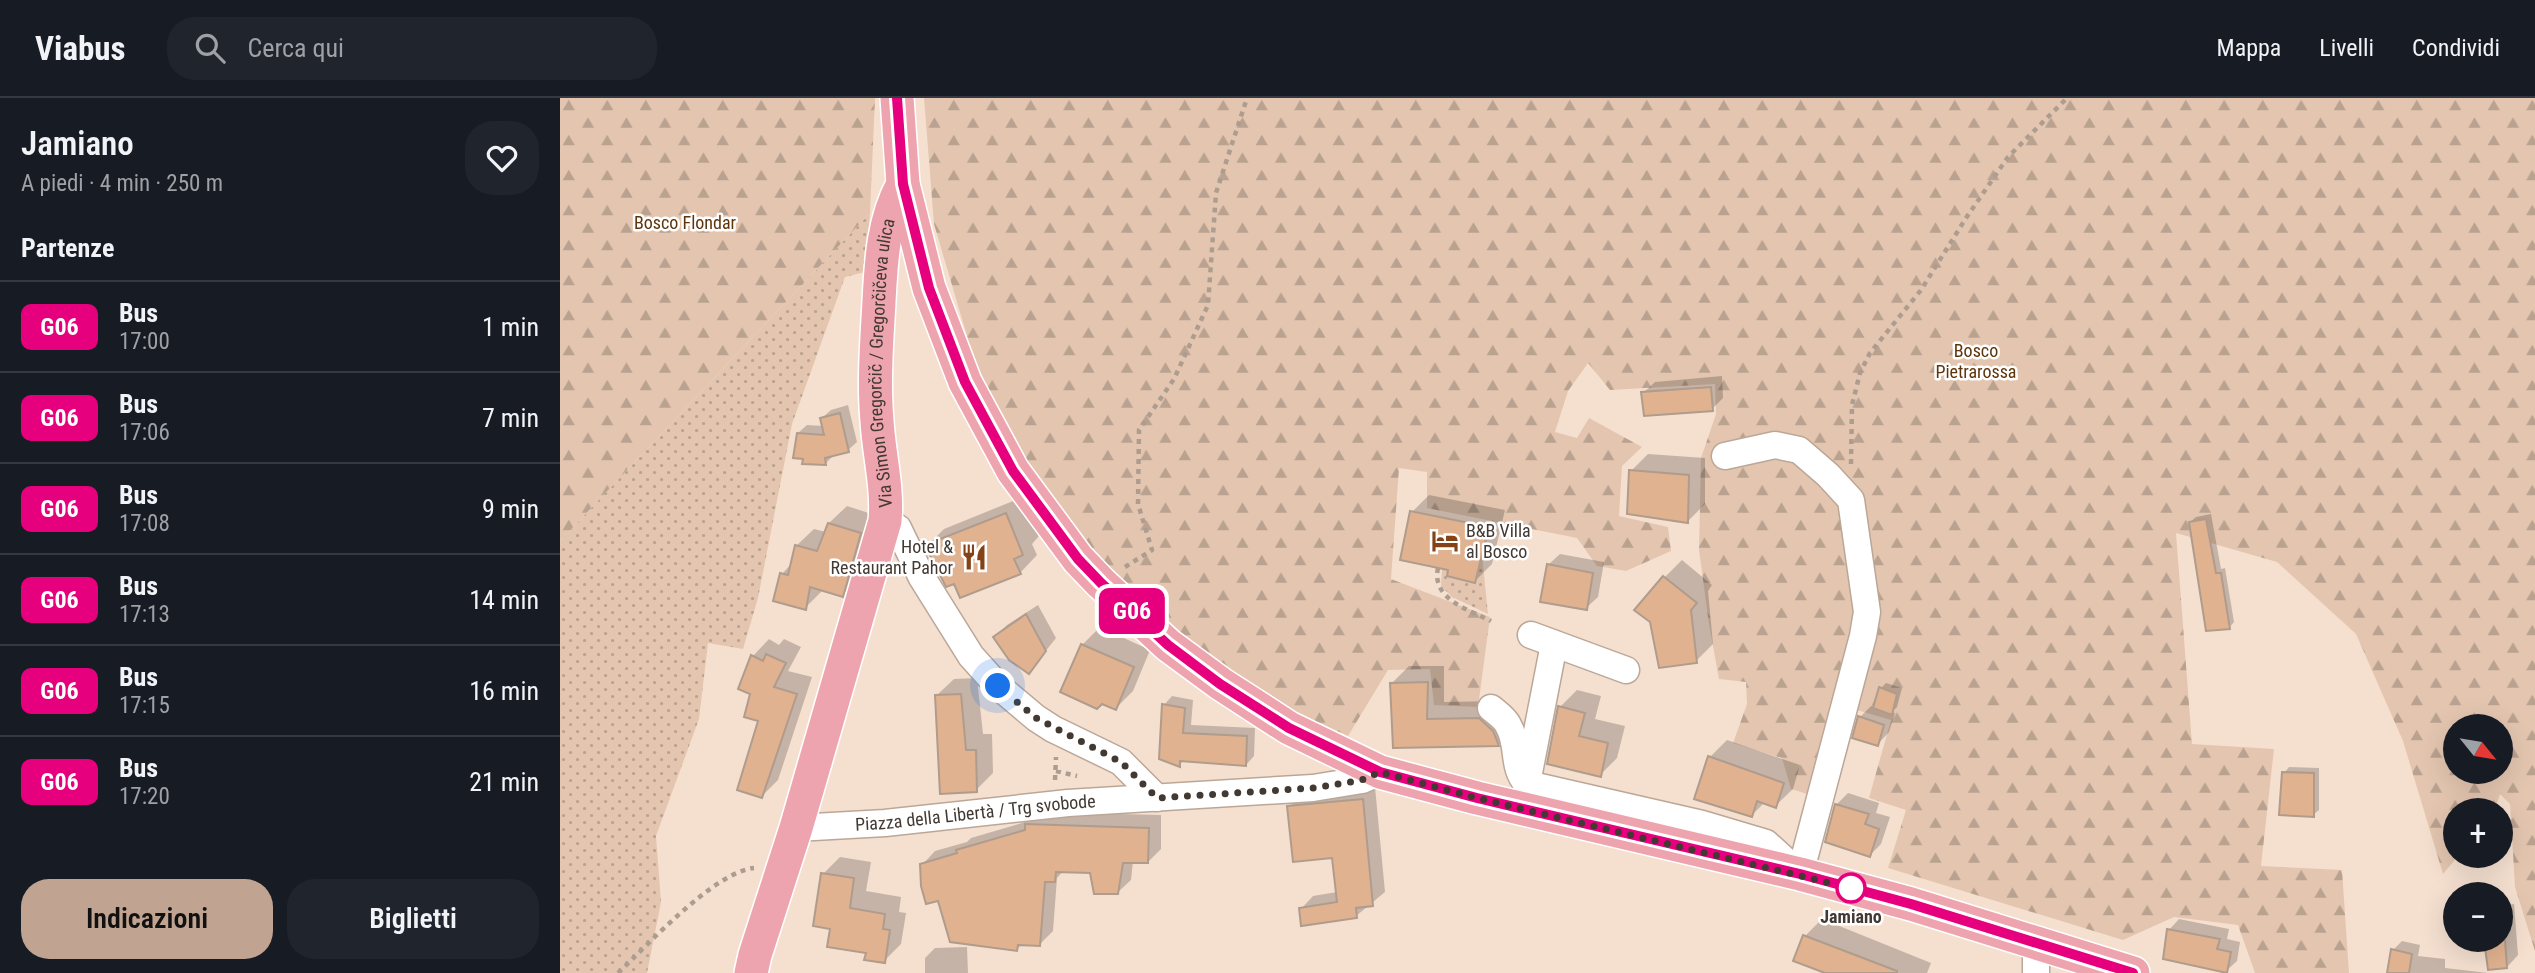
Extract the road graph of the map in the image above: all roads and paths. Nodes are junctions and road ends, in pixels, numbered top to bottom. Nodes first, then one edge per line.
1 (897, 98) edge
2 (1247, 98) edge
3 (2067, 98) edge
4 (903, 184) junction
5 (1725, 456) dead end
6 (1851, 500) junction
7 (885, 521) junction
8 (1437, 568) dead end
9 (1101, 583) junction
10 (1491, 621) dead end
11 (1626, 670) dead end
12 (1491, 708) dead end
13 (1053, 729) junction
14 (1380, 772) junction
15 (1525, 796) junction
16 (1157, 798) junction
17 (1049, 805) junction
18 (796, 828) junction
19 (783, 866) junction
20 (1800, 874) junction
21 (2036, 958) edge
22 (618, 973) edge
23 (751, 973) edge
24 (2133, 973) edge

1 - 4 main road
2 - 9 path
3 - 6 path
4 - 7 main road, Via Simon Gregorčič / Gregorčičeva ulica
4 - 9 main road
5 - 6 street
6 - 20 street
7 - 13 street
7 - 18 main road, Via Simon Gregorčič / Gregorčičeva ulica
8 - 10 path
9 - 14 main road
11 - 15 street
12 - 15 street
13 - 16 street
13 - 17 path
14 - 15 main road
14 - 16 street, Piazza della Libertà / Trg svobode
15 - 20 main road
16 - 17 street, Piazza della Libertà / Trg svobode
17 - 18 street, Piazza della Libertà / Trg svobode
18 - 19 main road, Via Simon Gregorčič / Gregorčičeva ulica
19 - 22 path
19 - 23 main road, Via Simon Gregorčič / Gregorčičeva ulica
20 - 21 main road
21 - 24 main road

